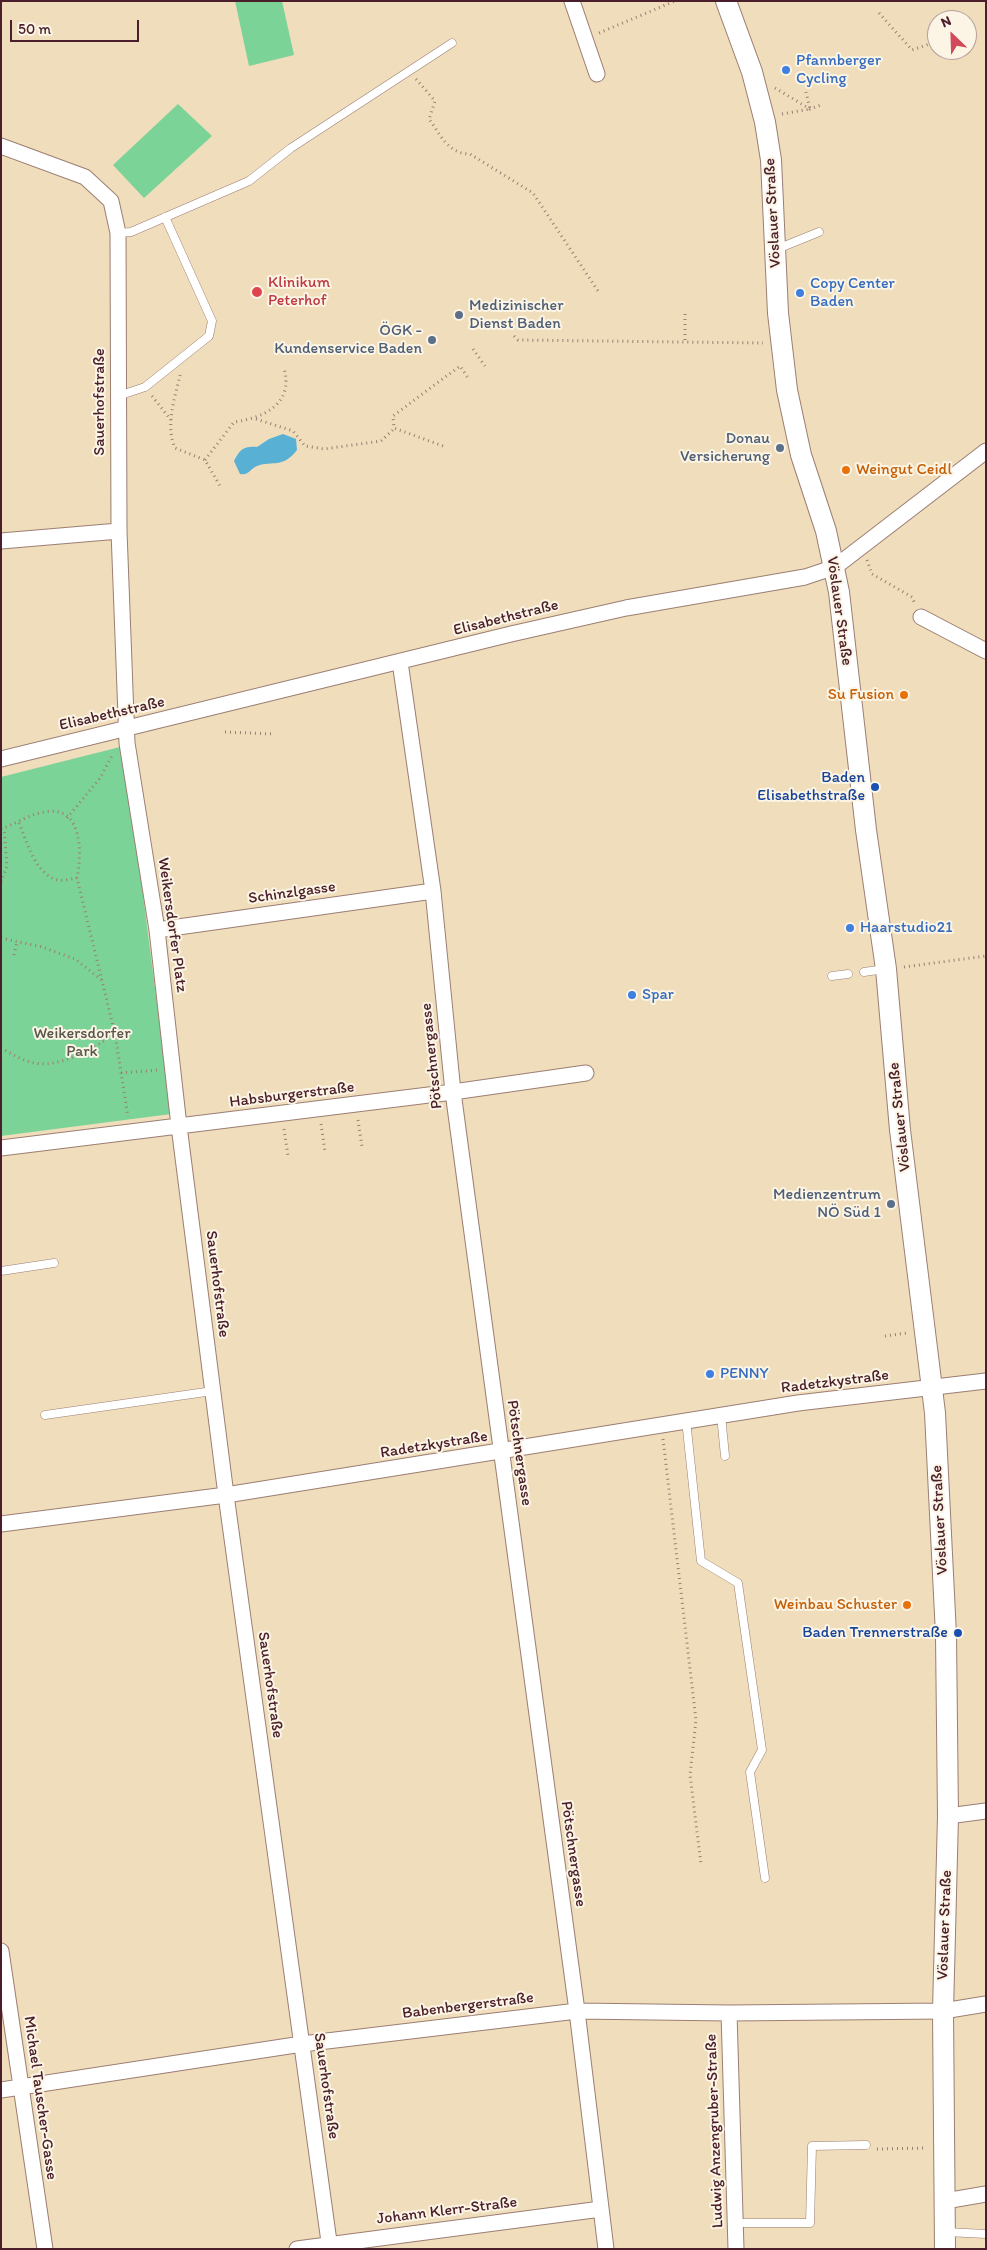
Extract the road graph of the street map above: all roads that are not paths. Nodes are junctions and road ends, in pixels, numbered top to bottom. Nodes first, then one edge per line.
1 (572, 1) edge
2 (726, 1) edge
3 (452, 43) dead end
4 (597, 74) dead end
5 (1, 146) edge
6 (165, 217) junction
7 (819, 232) dead end
8 (118, 233) junction
9 (776, 249) junction
10 (118, 396) junction
11 (986, 451) edge
12 (119, 531) junction
13 (1, 541) edge
14 (835, 567) junction
15 (921, 617) road end
16 (986, 652) edge
17 (400, 662) junction
18 (126, 728) junction
19 (1, 759) edge
20 (432, 891) junction
21 (157, 930) junction
22 (886, 969) junction
23 (864, 972) dead end
24 (848, 974) dead end
25 (832, 976) dead end
26 (586, 1073) dead end
27 (453, 1092) junction
28 (179, 1126) junction
29 (1, 1148) edge
30 (54, 1263) dead end
31 (1, 1271) edge
32 (986, 1380) edge
33 (931, 1388) junction
34 (212, 1391) junction
35 (45, 1415) dead end
36 (721, 1415) junction
37 (686, 1420) junction
38 (501, 1452) junction
39 (724, 1456) dead end
40 (226, 1495) junction
41 (1, 1524) edge
42 (986, 1811) edge
43 (948, 1816) junction
44 (765, 1878) dead end
45 (1, 1951) edge
46 (986, 2004) edge
47 (577, 2010) junction
48 (943, 2011) junction
49 (730, 2012) junction
50 (302, 2044) junction
51 (19, 2086) junction
52 (1, 2090) edge
53 (866, 2145) road end
54 (986, 2194) edge
55 (945, 2201) junction
56 (601, 2209) junction
57 (735, 2223) junction
58 (986, 2234) edge
59 (945, 2240) edge
60 (330, 2246) edge
61 (45, 2249) edge
62 (297, 2249) edge
63 (606, 2249) edge
64 (736, 2249) edge

1 - 4 street
2 - 9 street, Vöslauer Straße
3 - 6 lane
5 - 8 street, Sauerhofstraße
6 - 8 lane
6 - 10 lane
7 - 9 lane
8 - 10 street, Sauerhofstraße
9 - 14 street, Vöslauer Straße
10 - 12 street, Sauerhofstraße
11 - 14 street, Elisabethstraße
12 - 13 street
12 - 18 street, Sauerhofstraße
14 - 17 street, Elisabethstraße
14 - 22 street, Vöslauer Straße
15 - 16 street
17 - 18 street, Elisabethstraße
17 - 20 street, Pötschnergasse
18 - 19 street, Elisabethstraße
18 - 21 street, Weikersdorfer Platz
20 - 21 street, Schinzlgasse
20 - 27 street, Pötschnergasse
21 - 28 street, Weikersdorfer Platz
22 - 23 lane
22 - 33 street, Vöslauer Straße
24 - 25 lane
26 - 27 street, Habsburgerstraße
27 - 28 street, Habsburgerstraße
27 - 38 street, Pötschnergasse
28 - 29 street, Habsburgerstraße
28 - 34 street, Sauerhofstraße
30 - 31 lane
32 - 33 street, Radetzkystraße
33 - 36 street, Radetzkystraße
33 - 43 street, Vöslauer Straße
34 - 35 lane
34 - 40 street, Sauerhofstraße
36 - 37 street, Radetzkystraße
36 - 39 lane
37 - 38 street, Radetzkystraße
37 - 44 lane
38 - 40 street, Radetzkystraße
38 - 47 street, Pötschnergasse
40 - 41 street, Radetzkystraße
40 - 50 street, Sauerhofstraße
42 - 43 street
43 - 48 street, Vöslauer Straße
45 - 51 street, Michael Tauscher-Gasse
46 - 48 street, Babenbergerstraße
47 - 49 street, Babenbergerstraße
47 - 50 street, Babenbergerstraße
47 - 56 street, Pötschnergasse
48 - 49 street, Babenbergerstraße
48 - 55 street, Vöslauer Straße
49 - 57 street, Ludwig Anzengruber-Straße
50 - 51 street, Babenbergerstraße
50 - 60 street, Sauerhofstraße
51 - 52 street, Babenbergerstraße
51 - 61 street, Michael Tauscher-Gasse
53 - 57 lane
54 - 55 street
55 - 59 street, Vöslauer Straße
56 - 60 street, Johann Klerr-Straße
56 - 63 street, Pötschnergasse
57 - 64 street, Ludwig Anzengruber-Straße
58 - 59 lane
60 - 62 street, Johann Klerr-Straße

